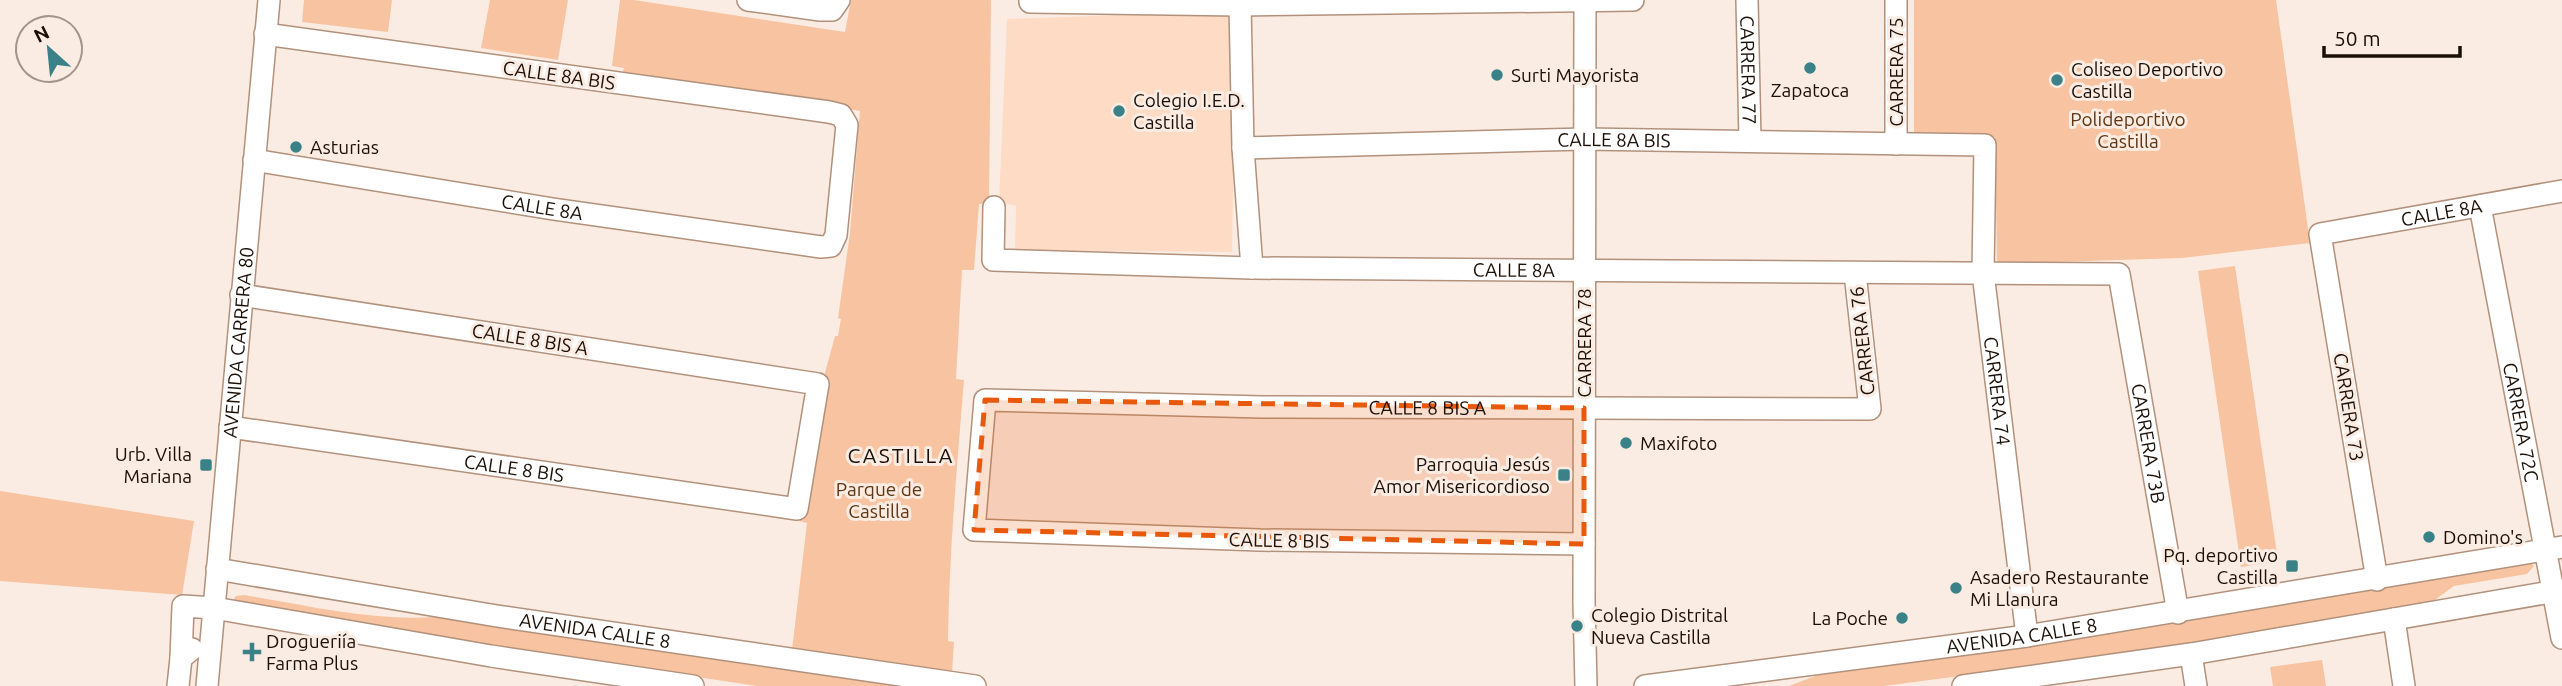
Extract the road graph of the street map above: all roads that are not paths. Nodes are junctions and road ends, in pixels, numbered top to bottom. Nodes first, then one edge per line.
1 (269, 0) edge
2 (748, 0) edge
3 (1585, 0) edge
4 (1633, 0) edge
5 (1747, 0) edge
6 (1896, 0) edge
7 (1030, 1) edge
8 (836, 5) edge
9 (1240, 5) junction
10 (265, 34) junction
11 (1585, 139) junction
12 (1750, 141) junction
13 (1896, 144) junction
14 (1985, 145) joint
15 (1243, 148) junction
16 (254, 160) junction
17 (2562, 191) edge
18 (2480, 206) junction
19 (994, 207) dead end
20 (2320, 234) joint
21 (831, 246) joint
22 (1252, 268) junction
23 (1584, 271) junction
24 (1854, 272) junction
25 (1983, 273) junction
26 (2119, 274) joint
27 (241, 295) junction
28 (1584, 408) junction
29 (1870, 409) joint
30 (230, 427) junction
31 (797, 509) joint
32 (974, 530) joint
33 (1584, 544) junction
34 (2554, 549) edge
35 (217, 569) junction
36 (2377, 580) junction
37 (2558, 591) edge
38 (214, 608) junction
39 (2178, 613) junction
40 (2394, 619) junction
41 (2027, 636) junction
42 (2562, 638) edge
43 (211, 644) junction
44 (2192, 654) junction
45 (181, 658) junction
46 (2035, 681) edge
47 (178, 686) edge
48 (207, 686) edge
49 (693, 686) edge
50 (975, 686) edge
51 (1586, 686) edge
52 (1645, 686) edge
53 (1963, 686) edge
54 (2196, 686) edge
55 (2404, 686) edge

1 - 10 street, AVENIDA CARRERA 80
2 - 8 street
3 - 4 street
3 - 9 street
3 - 11 street, CARRERA 78
5 - 12 street, CARRERA 77
6 - 13 street, CARRERA 75
7 - 9 street
9 - 15 street
10 - 16 street, AVENIDA CARRERA 80
10 - 21 street, CALLE 8A BIS
11 - 12 street, CALLE 8A BIS
11 - 15 street, CALLE 8A BIS
11 - 23 street, CARRERA 78
12 - 13 street, CALLE 8A BIS
13 - 14 street, CALLE 8A BIS
14 - 25 street, CARRERA 74
15 - 22 street
16 - 21 street, CALLE 8A
16 - 27 street, AVENIDA CARRERA 80
17 - 18 street, CALLE 8A
18 - 20 street, CALLE 8A
18 - 34 street, CARRERA 72C
19 - 22 street, CALLE 8A
20 - 36 street, CARRERA 73
22 - 23 street, CALLE 8A
23 - 24 street, CALLE 8A
23 - 28 street, CARRERA 78
24 - 25 street, CALLE 8A
24 - 29 street, CARRERA 76
25 - 26 street, CALLE 8A
25 - 41 street, CARRERA 74
26 - 39 street, CARRERA 73B
27 - 30 street, AVENIDA CARRERA 80
27 - 31 street, CALLE 8 BIS A
28 - 29 street, CALLE 8 BIS A
28 - 32 street, CALLE 8 BIS A
28 - 33 street, CARRERA 78
30 - 31 street, CALLE 8 BIS
30 - 35 street, AVENIDA CARRERA 80
32 - 33 street, CALLE 8 BIS
33 - 51 street, CARRERA 78
34 - 36 street, AVENIDA CALLE 8
34 - 37 street, CARRERA 72C
35 - 38 street, AVENIDA CARRERA 80
35 - 50 street, AVENIDA CALLE 8
36 - 39 street, AVENIDA CALLE 8
37 - 40 street
37 - 42 street, CARRERA 72C
38 - 43 street, AVENIDA CARRERA 80
38 - 45 street, AVENIDA CALLE 8
38 - 49 street, AVENIDA CALLE 8
39 - 41 street, AVENIDA CALLE 8
40 - 44 street
40 - 55 street
41 - 52 street, AVENIDA CALLE 8
43 - 45 street
43 - 48 street, AVENIDA CARRERA 80
44 - 46 street
44 - 54 street
45 - 47 street
46 - 53 street

